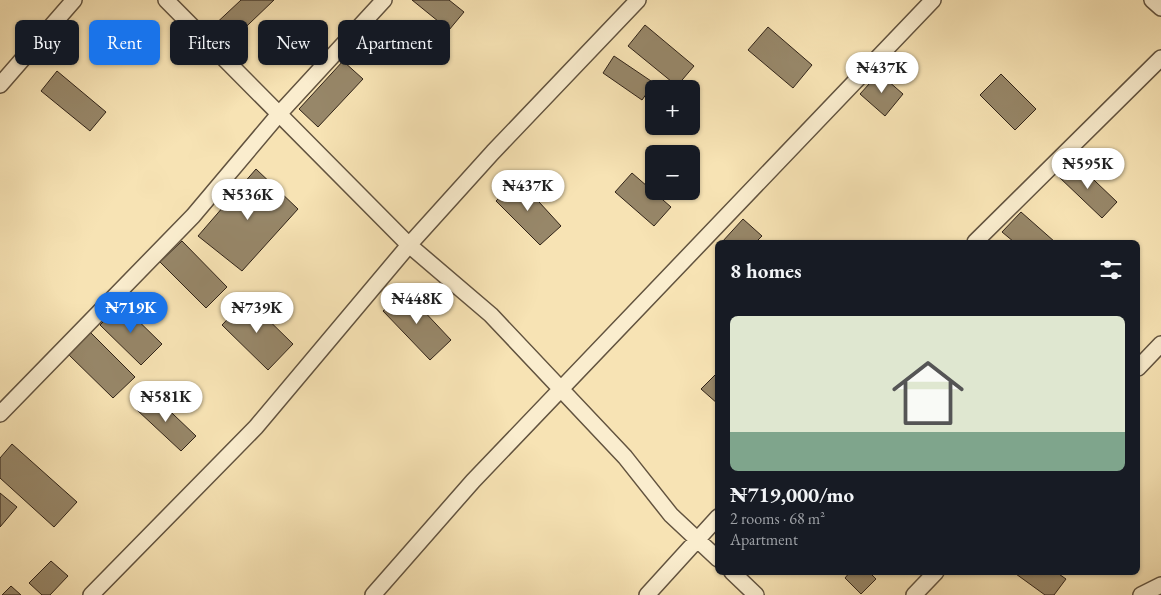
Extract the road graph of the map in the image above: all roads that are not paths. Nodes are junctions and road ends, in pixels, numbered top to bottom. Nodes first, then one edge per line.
1 (74, 0) edge
2 (166, 0) edge
3 (384, 0) edge
4 (638, 0) edge
5 (933, 0) edge
6 (1152, 0) edge
7 (1161, 8) edge
8 (1161, 58) edge
9 (0, 86) edge
10 (279, 114) junction
11 (977, 240) edge
12 (409, 246) junction
13 (1161, 344) edge
14 (1140, 366) edge
15 (561, 388) junction
16 (0, 414) edge
17 (715, 520) edge
18 (696, 540) junction
19 (715, 556) edge
20 (735, 575) edge
21 (933, 575) edge
22 (1161, 585) edge
23 (91, 595) edge
24 (373, 595) edge
25 (647, 595) edge
26 (756, 595) edge
27 (914, 595) edge
28 (1141, 595) edge

1 - 9 street
2 - 10 street
3 - 10 street
4 - 12 street
5 - 15 street
6 - 7 street
8 - 11 street
10 - 12 street
10 - 16 street
12 - 15 street
12 - 23 street
13 - 14 street
15 - 18 street
15 - 24 street
17 - 18 street
18 - 19 street
18 - 25 street
20 - 26 street
21 - 27 street
22 - 28 street

